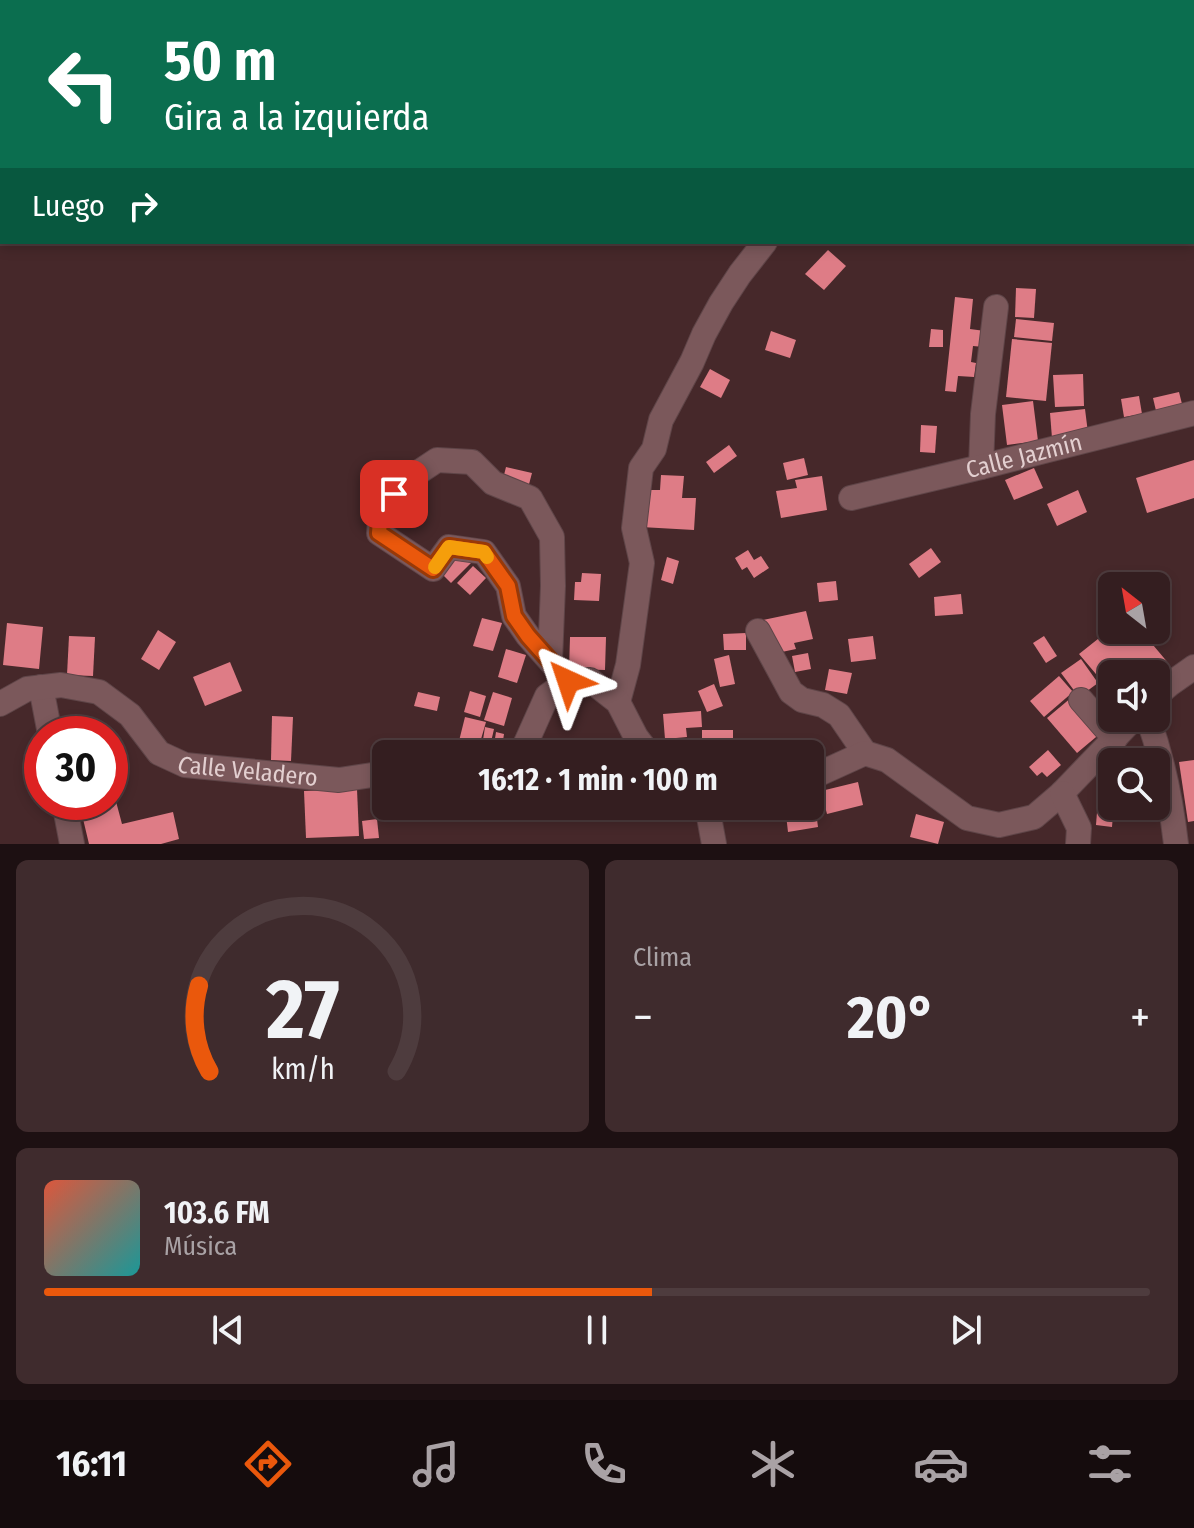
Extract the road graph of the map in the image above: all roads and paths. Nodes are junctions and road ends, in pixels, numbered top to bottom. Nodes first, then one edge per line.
1 (763, 244) edge
2 (996, 307) dead end
3 (1189, 409) edge
4 (981, 467) junction
5 (851, 498) dead end
6 (758, 631) dead end
7 (550, 661) junction
8 (1194, 667) edge
9 (568, 681) junction
10 (1170, 684) edge
11 (41, 687) junction
12 (1081, 700) dead end
13 (618, 702) junction
14 (0, 704) edge
15 (47, 716) edge
16 (1121, 732) edge
17 (1153, 732) edge
18 (1115, 739) junction
19 (527, 740) edge
20 (638, 740) edge
21 (865, 753) junction
22 (824, 772) edge
23 (372, 775) edge
24 (1062, 793) junction
25 (67, 820) edge
26 (710, 820) edge
27 (72, 844) edge
28 (714, 844) edge
29 (1078, 844) edge
30 (1176, 844) edge

1 - 13 street
2 - 4 street
3 - 4 street, Calle Jazmín
4 - 5 street, Calle Jazmín
6 - 21 street
7 - 7 street
7 - 9 street
8 - 10 street
9 - 13 street
9 - 19 street
11 - 14 street, Calle Veladero
11 - 15 street
11 - 23 street, Calle Veladero
12 - 18 street
13 - 20 street
16 - 18 street
17 - 30 street
18 - 24 street
21 - 22 street
21 - 24 street
24 - 29 street
25 - 27 street
26 - 28 street

